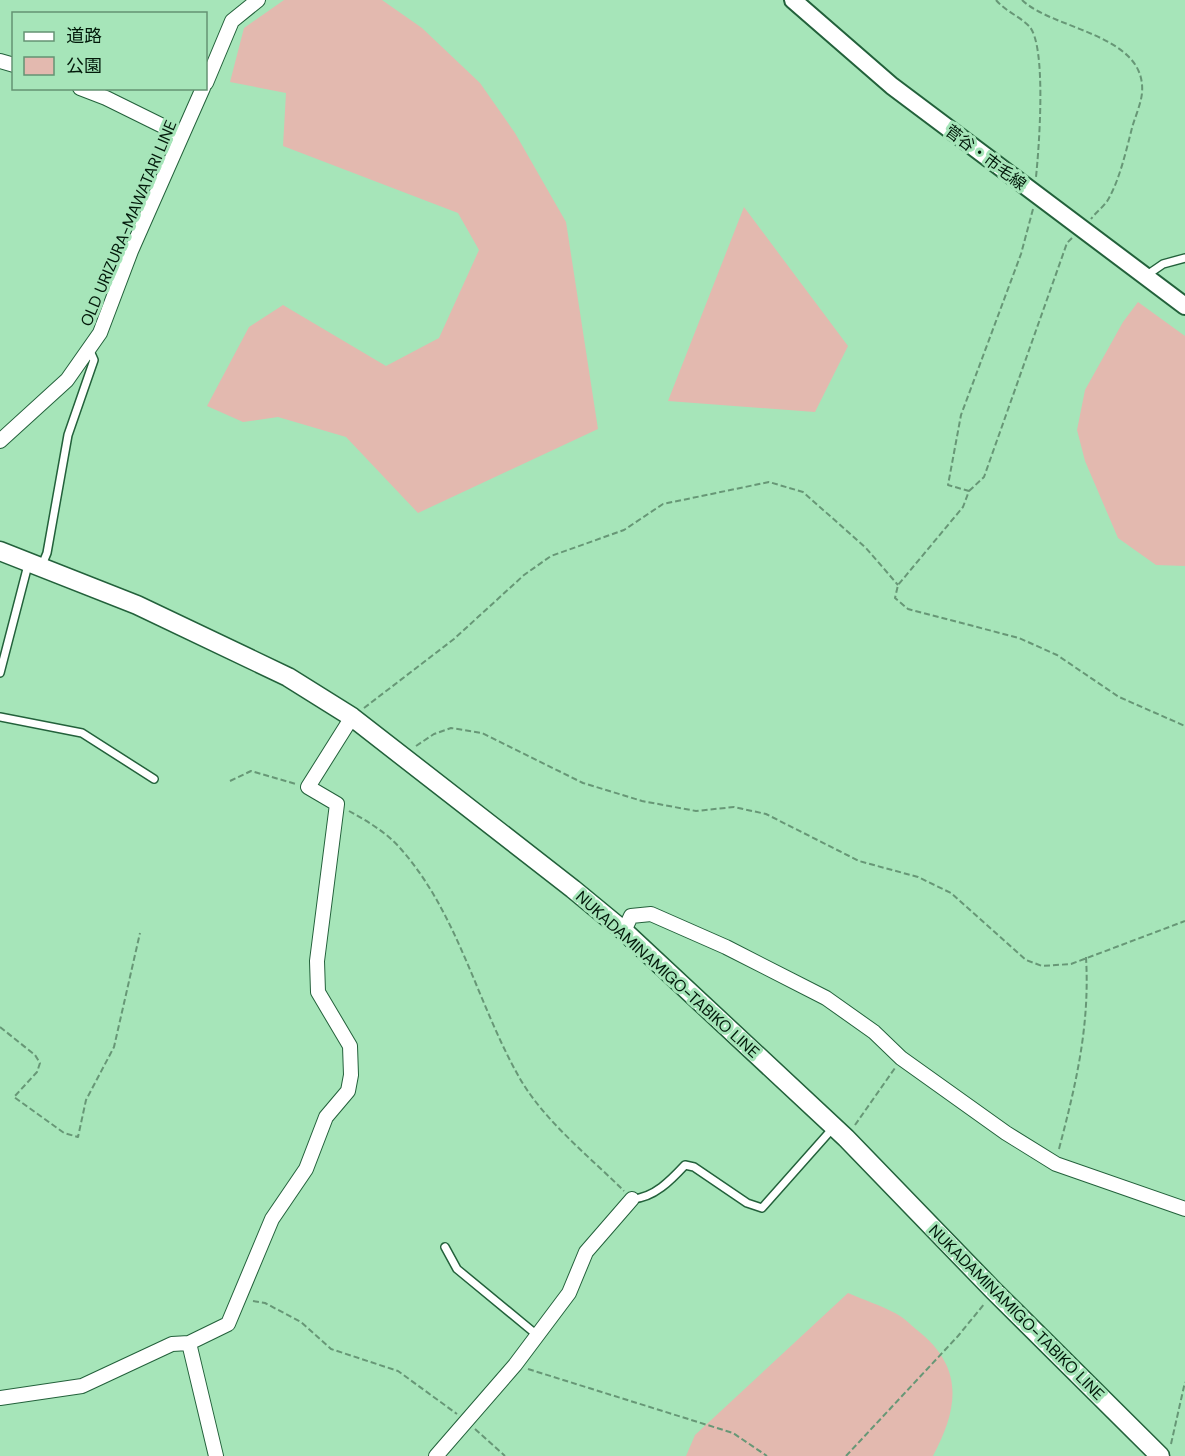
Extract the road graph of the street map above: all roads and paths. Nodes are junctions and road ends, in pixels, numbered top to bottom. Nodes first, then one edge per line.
1 (258, 0) edge
2 (794, 0) edge
3 (996, 0) edge
4 (207, 81) edge
5 (85, 90) edge
6 (202, 90) edge
7 (181, 135) junction
8 (1035, 193) junction
9 (1185, 258) edge
10 (1145, 276) junction
11 (1185, 306) edge
12 (90, 351) junction
13 (0, 441) edge
14 (0, 551) edge
15 (35, 563) junction
16 (898, 585) junction
17 (0, 672) edge
18 (0, 717) edge
19 (352, 717) junction
20 (1185, 726) edge
21 (401, 756) junction
22 (154, 779) dead end
23 (230, 781) dead end
24 (308, 787) junction
25 (337, 804) junction
26 (1185, 921) edge
27 (624, 931) junction
28 (140, 933) dead end
29 (1086, 957) junction
30 (0, 1027) edge
31 (901, 1058) junction
32 (840, 1133) junction
33 (1056, 1164) junction
34 (632, 1199) junction
35 (1185, 1209) edge
36 (445, 1247) dead end
37 (994, 1291) junction
38 (241, 1299) junction
39 (537, 1335) junction
40 (189, 1343) junction
41 (514, 1365) junction
42 (1185, 1382) edge
43 (0, 1398) edge
44 (465, 1420) junction
45 (1157, 1451) edge
46 (216, 1456) edge
47 (436, 1456) edge
48 (505, 1456) edge
49 (767, 1456) edge
50 (846, 1456) edge

1 - 4 street
2 - 8 street, 菅谷・市毛線
3 - 8 path
5 - 7 street
6 - 7 street, OLD URIZURA-MAWATARI LINE
7 - 12 street, OLD URIZURA-MAWATARI LINE
8 - 10 street, 菅谷・市毛線
8 - 16 path
9 - 10 lane
10 - 11 street, 菅谷・市毛線
12 - 13 street, OLD URIZURA-MAWATARI LINE
12 - 15 lane
14 - 15 main road, NUKADAMINAMIGO-TABIKO LINE
15 - 17 lane
15 - 19 main road, NUKADAMINAMIGO-TABIKO LINE
16 - 19 path
16 - 20 path
18 - 22 lane
19 - 21 main road, NUKADAMINAMIGO-TABIKO LINE
19 - 24 street
21 - 27 main road, NUKADAMINAMIGO-TABIKO LINE
21 - 29 path
23 - 24 path
24 - 25 street
25 - 34 path
25 - 38 street
26 - 29 path
27 - 31 street
27 - 32 main road, NUKADAMINAMIGO-TABIKO LINE
28 - 30 path
29 - 33 path
31 - 32 path
31 - 33 street
32 - 34 lane
32 - 37 main road, NUKADAMINAMIGO-TABIKO LINE
33 - 35 street
34 - 39 street
36 - 39 lane
37 - 45 main road, NUKADAMINAMIGO-TABIKO LINE
37 - 50 path
38 - 40 street
38 - 44 path
39 - 41 street
40 - 43 street
40 - 46 street
41 - 44 street
41 - 49 path
42 - 45 path
44 - 47 street
44 - 48 path

